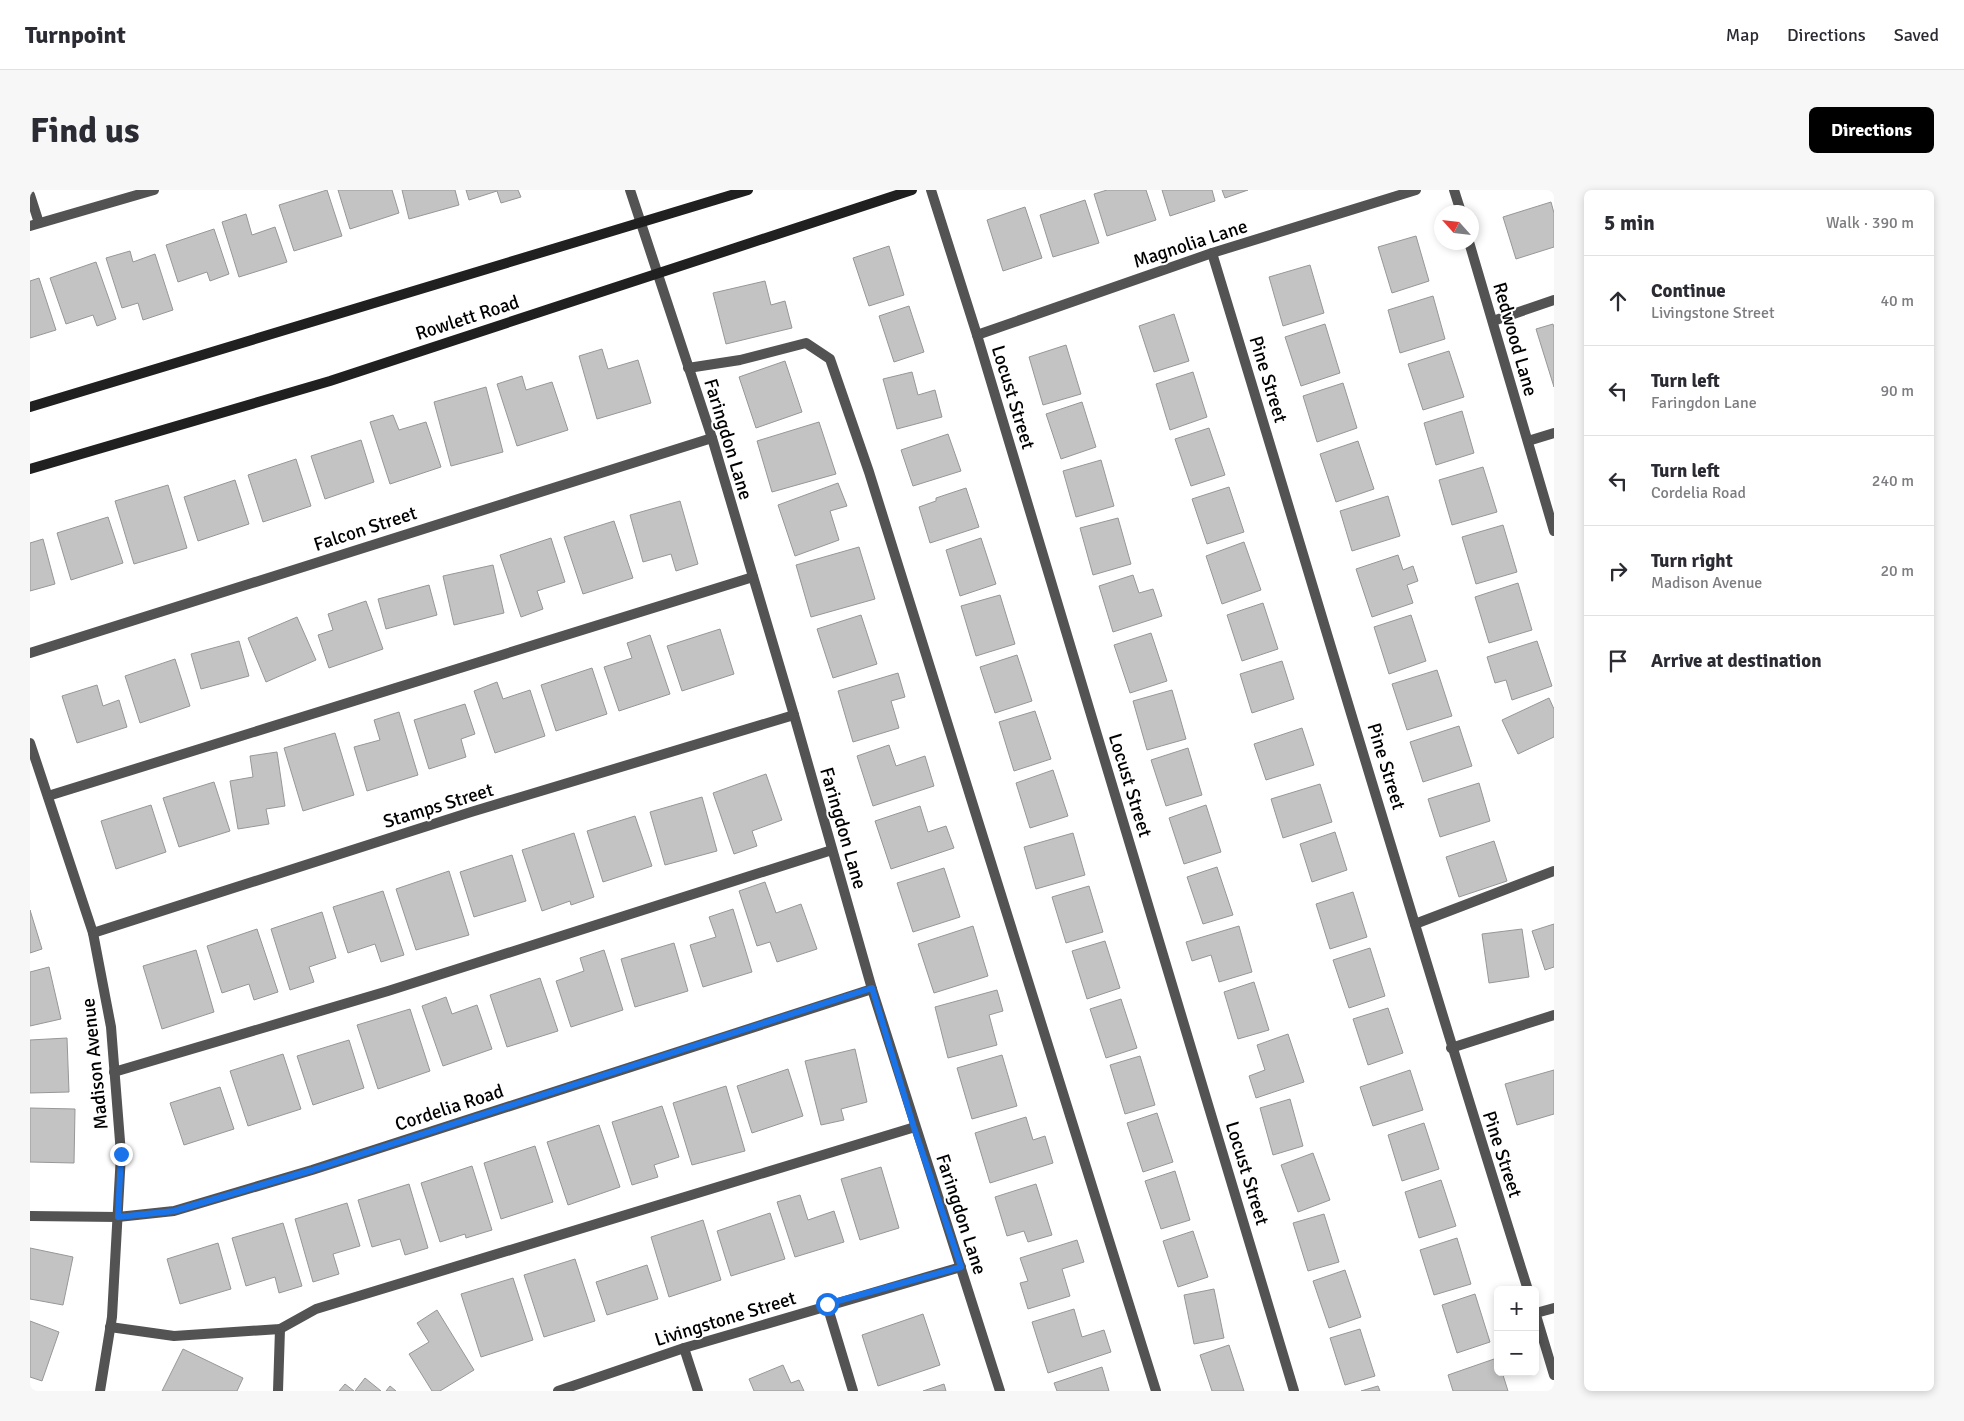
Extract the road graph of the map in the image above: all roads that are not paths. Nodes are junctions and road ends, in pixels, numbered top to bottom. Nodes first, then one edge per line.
1 (154, 190) edge
2 (630, 190) edge
3 (748, 190) edge
4 (912, 190) edge
5 (931, 190) edge
6 (1416, 190) edge
7 (1454, 190) edge
8 (30, 195) edge
9 (1459, 205) edge
10 (35, 224) edge
11 (640, 224) junction
12 (1472, 250) edge
13 (1212, 253) junction
14 (658, 273) junction
15 (1554, 300) edge
16 (1492, 322) junction
17 (977, 335) junction
18 (688, 368) junction
19 (30, 407) edge
20 (1554, 433) edge
21 (712, 438) junction
22 (1528, 441) junction
23 (30, 469) edge
24 (1554, 531) edge
25 (753, 577) junction
26 (30, 653) edge
27 (794, 715) junction
28 (30, 743) edge
29 (48, 796) junction
30 (832, 850) junction
31 (1554, 871) edge
32 (1415, 924) junction
33 (93, 932) junction
34 (872, 988) junction
35 (1554, 1015) edge
36 (1451, 1048) junction
37 (114, 1072) junction
38 (914, 1128) junction
39 (30, 1216) edge
40 (118, 1217) junction
41 (961, 1267) junction
42 (1527, 1286) edge
43 (827, 1304) junction
44 (1554, 1308) edge
45 (1539, 1312) edge
46 (1539, 1326) edge
47 (110, 1328) junction
48 (280, 1329) junction
49 (684, 1348) junction
50 (1554, 1375) edge
51 (100, 1391) edge
52 (278, 1391) edge
53 (558, 1391) edge
54 (698, 1391) edge
55 (853, 1391) edge
56 (1000, 1391) edge
57 (1156, 1391) edge
58 (1294, 1391) edge

1 - 10 street
2 - 11 street, Faringdon Lane
3 - 11 main road, Rowlett Road
4 - 14 main road, Rowlett Road
5 - 17 street, Locust Street
6 - 13 street, Magnolia Lane
7 - 9 street
8 - 10 street
11 - 14 street, Faringdon Lane
11 - 19 main road, Rowlett Road
12 - 16 street, Redwood Lane
13 - 17 street, Magnolia Lane
13 - 32 street, Pine Street
14 - 18 street, Faringdon Lane
14 - 23 main road, Rowlett Road
15 - 16 street
16 - 22 street, Redwood Lane
17 - 58 street, Locust Street
18 - 21 street, Faringdon Lane
18 - 57 street
20 - 22 street
21 - 25 street, Faringdon Lane
21 - 26 street, Falcon Street
22 - 24 street, Redwood Lane
25 - 27 street, Faringdon Lane
25 - 29 street
27 - 30 street, Faringdon Lane
27 - 33 street, Stamps Street
28 - 29 street, Madison Avenue
29 - 33 street, Madison Avenue
30 - 34 street, Faringdon Lane
30 - 37 street
31 - 32 street
32 - 36 street, Pine Street
33 - 37 street, Madison Avenue
34 - 38 street, Faringdon Lane
34 - 40 street, Cordelia Road
35 - 36 street
36 - 42 street, Pine Street
37 - 40 street, Madison Avenue
38 - 41 street, Faringdon Lane
38 - 48 street
39 - 40 street, Cordelia Road
40 - 47 street, Madison Avenue
41 - 43 street, Livingstone Street
41 - 56 street, Faringdon Lane
43 - 49 street, Livingstone Street
43 - 55 street
44 - 45 street
46 - 50 street
47 - 48 street
47 - 51 street, Madison Avenue
48 - 52 street
49 - 53 street, Livingstone Street
49 - 54 street

